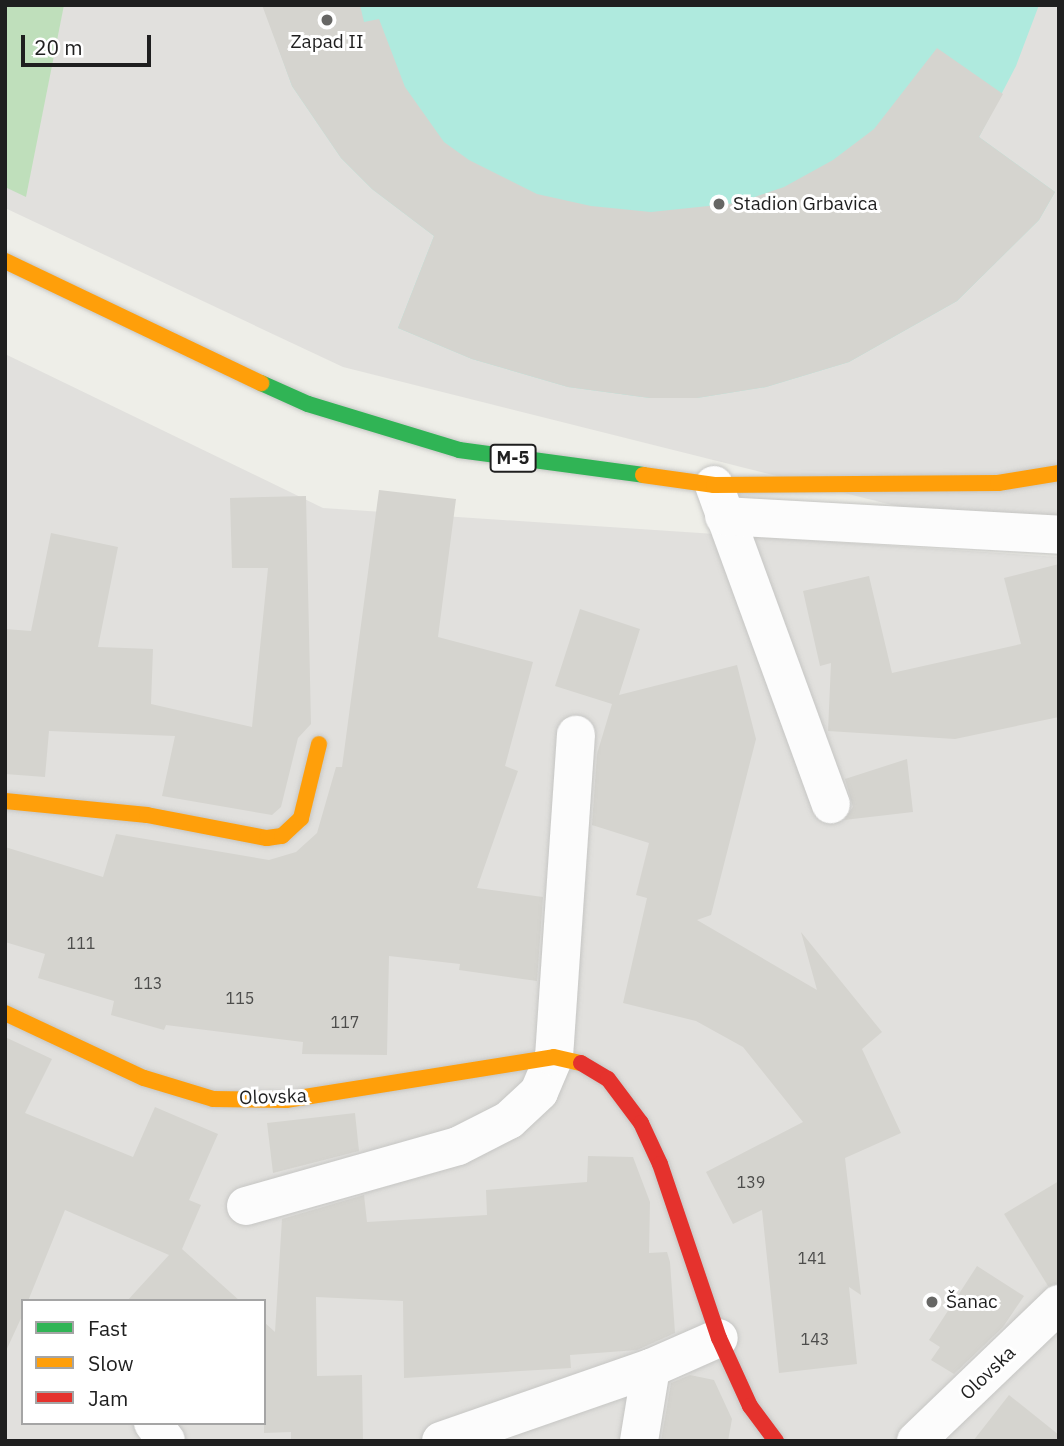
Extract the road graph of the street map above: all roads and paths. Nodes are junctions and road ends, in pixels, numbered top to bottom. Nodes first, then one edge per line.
1 (5, 261) edge
2 (1059, 472) edge
3 (719, 501) junction
4 (1059, 535) edge
5 (576, 735) dead end
6 (319, 744) dead end
7 (5, 801) edge
8 (831, 804) dead end
9 (5, 1013) edge
10 (554, 1058) junction
11 (246, 1206) dead end
12 (1059, 1304) edge
13 (719, 1338) junction
14 (651, 1368) junction
15 (154, 1425) edge
16 (166, 1441) edge
17 (441, 1441) edge
18 (639, 1441) edge
19 (776, 1441) edge
20 (916, 1441) edge

1 - 3 street, M-5
2 - 3 street, M-5
3 - 4 street
3 - 8 street
5 - 10 street
6 - 7 street
9 - 10 street, Olovska
10 - 11 street
10 - 13 street, Olovska
12 - 20 street, Olovska
13 - 14 street
13 - 19 street, Olovska
14 - 17 street
14 - 18 street
15 - 16 street

